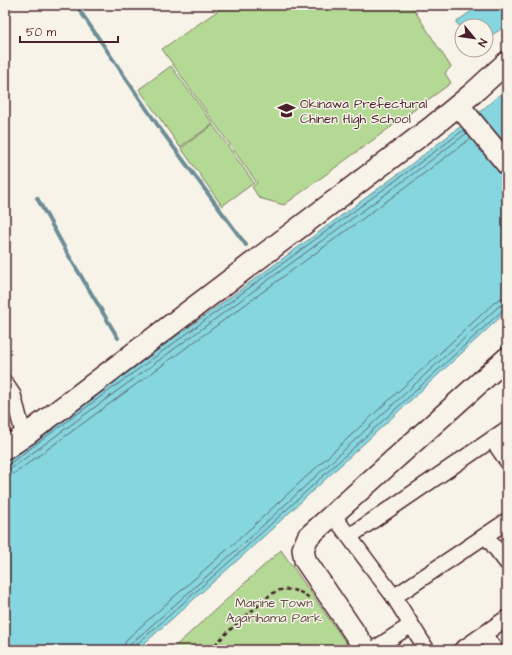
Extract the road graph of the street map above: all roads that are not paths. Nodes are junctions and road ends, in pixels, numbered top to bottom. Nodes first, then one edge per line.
1 (507, 62) edge
2 (465, 113) junction
3 (507, 164) edge
4 (506, 359) edge
5 (5, 383) edge
6 (507, 429) edge
7 (24, 436) junction
8 (492, 439) junction
9 (5, 449) edge
10 (507, 461) edge
11 (334, 515) junction
12 (507, 521) edge
13 (350, 536) junction
14 (486, 536) junction
15 (507, 563) edge
16 (394, 597) junction
17 (507, 618) edge
18 (411, 625) junction
19 (484, 634) junction
20 (366, 650) edge
21 (373, 650) edge
22 (427, 650) edge
23 (461, 650) edge
24 (495, 650) edge

1 - 2 street
2 - 3 street
2 - 7 street
4 - 11 street
5 - 7 street
6 - 8 street
7 - 9 street
8 - 10 street
8 - 13 street
11 - 13 street
11 - 20 street
12 - 14 street
13 - 16 street
14 - 15 street
14 - 16 street
16 - 18 street
17 - 19 street
18 - 21 street
18 - 22 street
19 - 23 street
19 - 24 street

